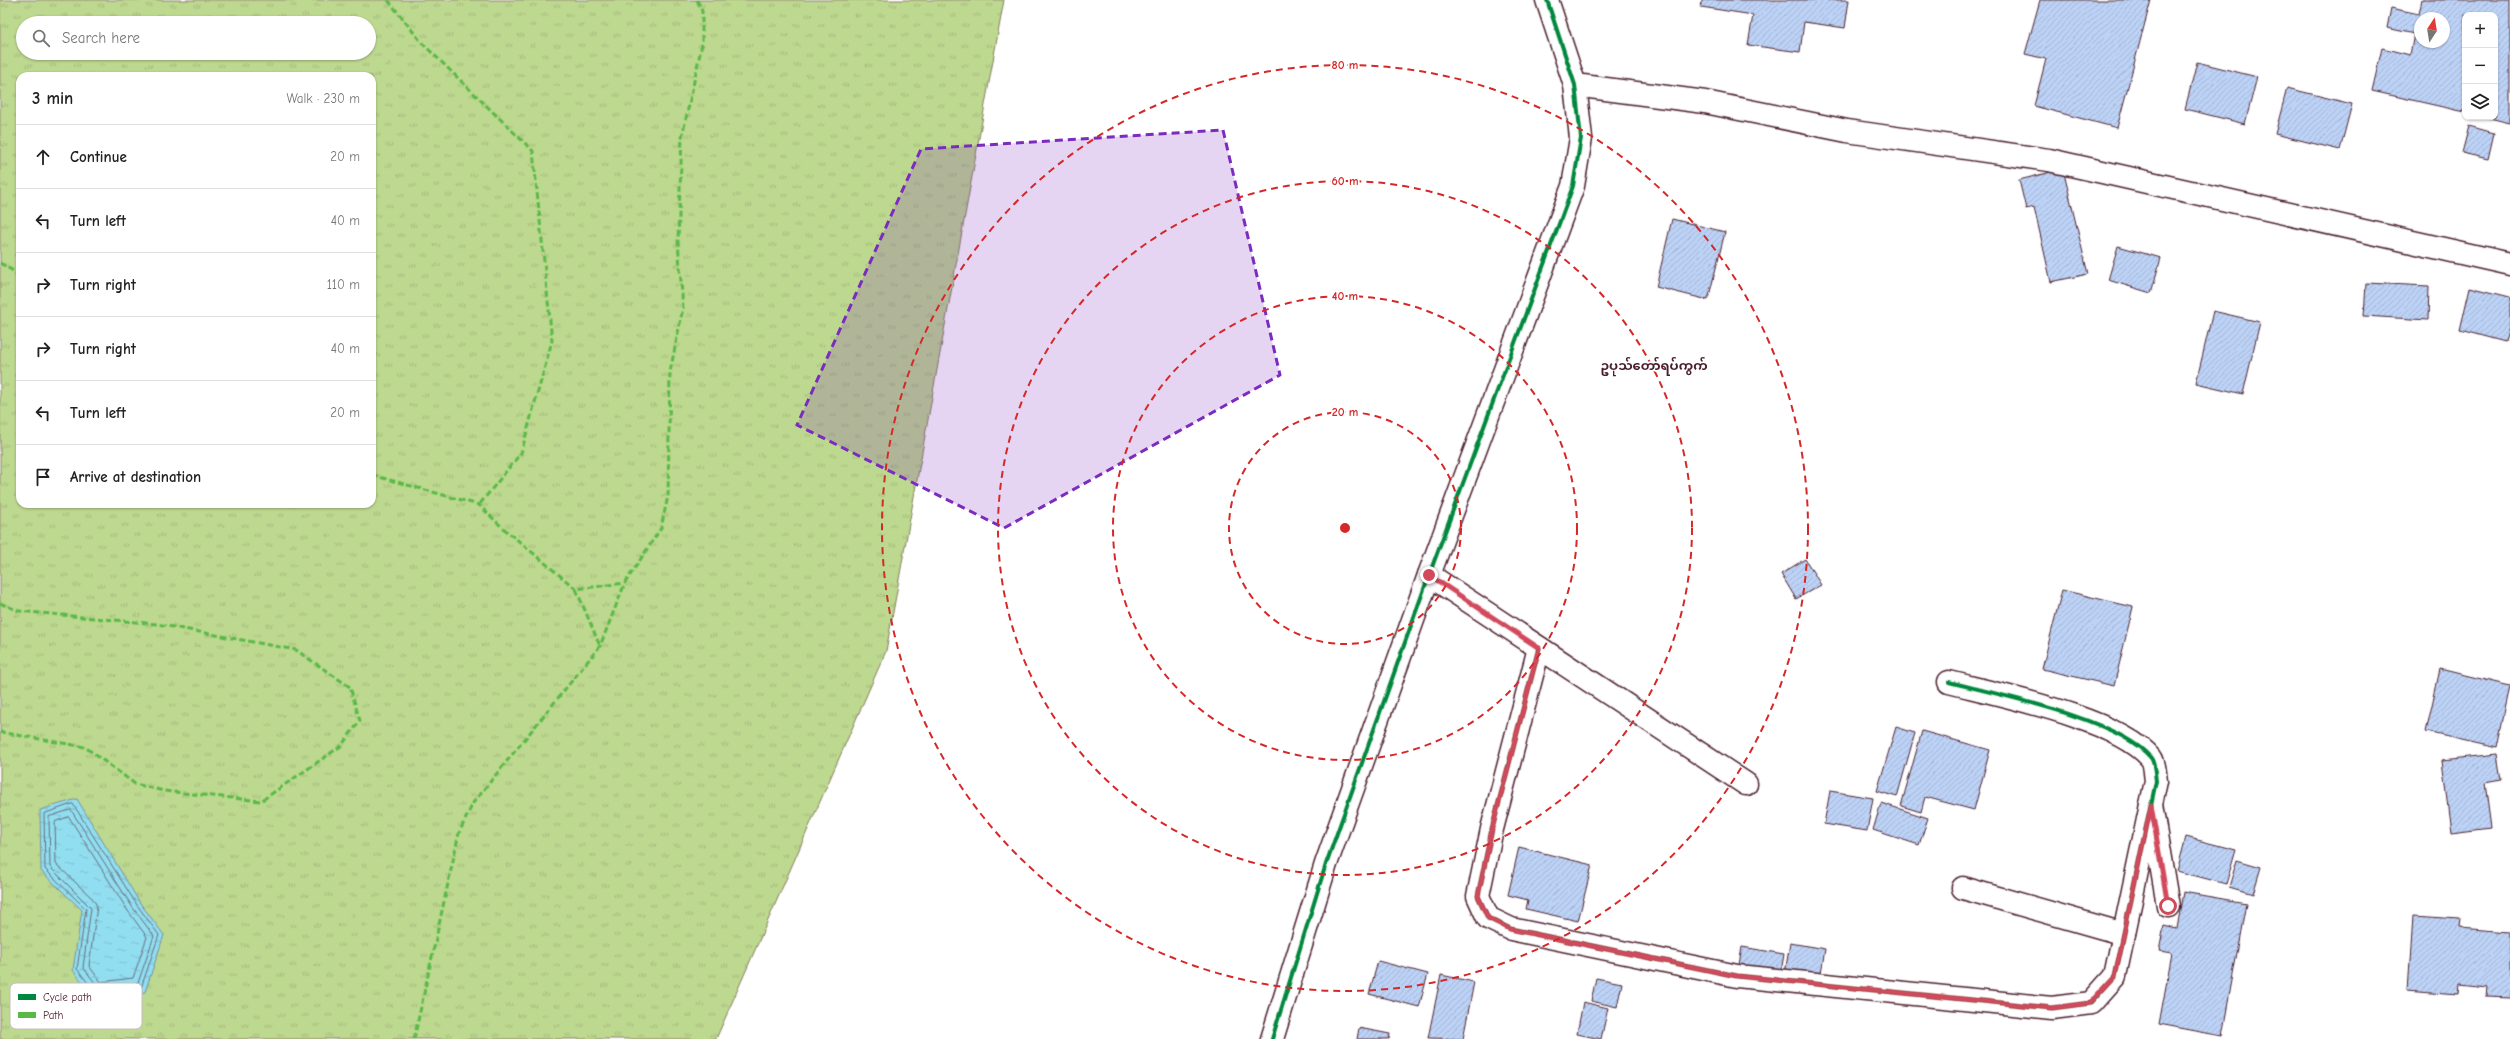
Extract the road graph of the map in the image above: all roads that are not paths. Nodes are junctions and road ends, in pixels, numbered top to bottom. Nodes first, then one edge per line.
1 (1547, 0) edge
2 (1575, 85) junction
3 (2510, 264) edge
4 (1429, 575) junction
5 (1539, 648) junction
6 (1949, 682) dead end
7 (1746, 784) dead end
8 (2151, 805) junction
9 (1963, 888) dead end
10 (2168, 906) dead end
11 (2124, 934) junction
12 (1272, 1039) edge

1 - 2 street
2 - 3 street
2 - 4 street
4 - 5 street
4 - 12 street
5 - 7 street
5 - 11 street
6 - 8 street
8 - 10 street
8 - 11 street
9 - 11 street

